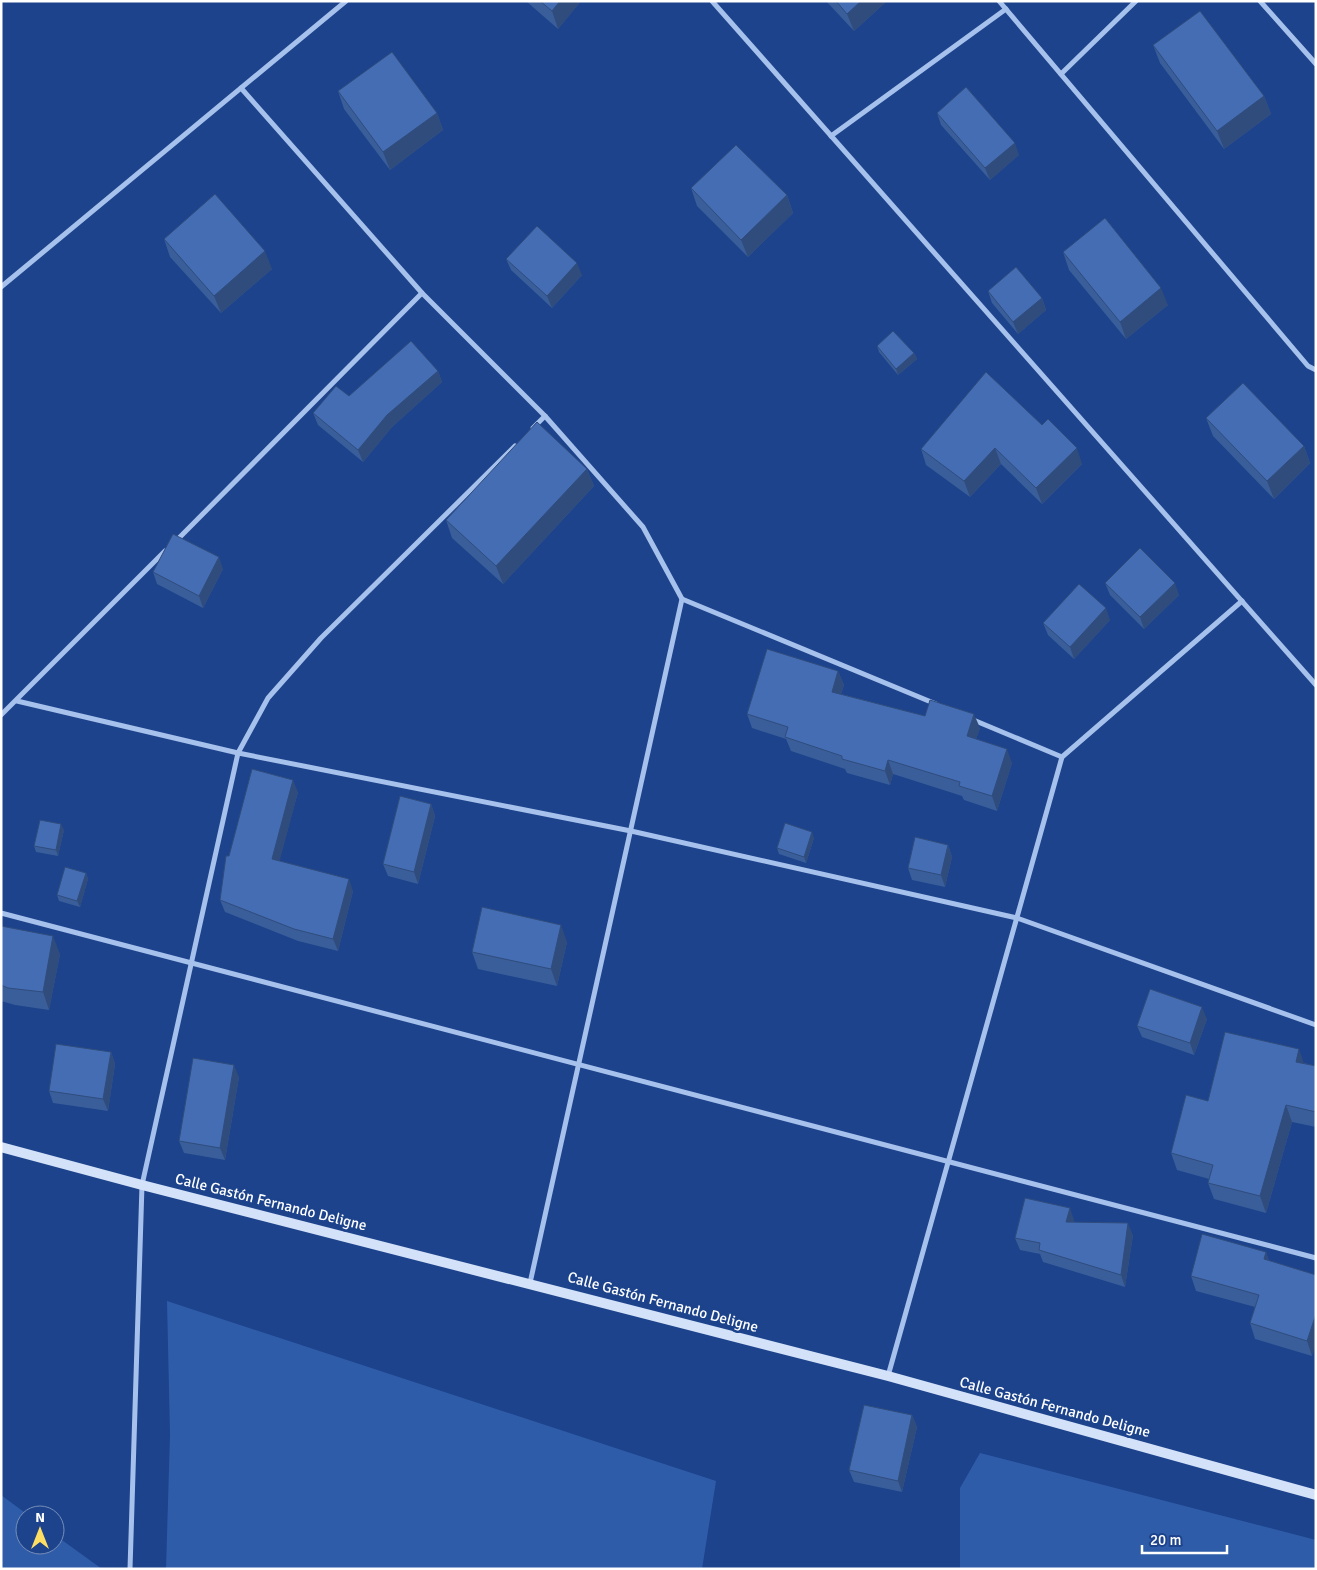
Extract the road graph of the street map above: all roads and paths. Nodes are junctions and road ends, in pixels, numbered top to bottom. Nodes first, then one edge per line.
1 (346, 1) edge
2 (712, 1) edge
3 (1000, 1) edge
4 (1136, 1) edge
5 (1260, 1) edge
6 (1006, 9) junction
7 (1316, 64) edge
8 (1061, 74) junction
9 (242, 88) junction
10 (831, 136) junction
11 (1, 287) edge
12 (422, 293) junction
13 (1316, 370) edge
14 (545, 416) junction
15 (531, 430) edge
16 (517, 444) edge
17 (682, 599) junction
18 (1242, 601) junction
19 (1316, 686) edge
20 (17, 701) junction
21 (945, 708) edge
22 (1, 715) edge
23 (963, 716) edge
24 (238, 753) junction
25 (1062, 757) junction
26 (630, 831) junction
27 (1, 913) edge
28 (1017, 918) junction
29 (191, 963) junction
30 (1316, 1025) edge
31 (578, 1064) junction
32 (1, 1147) edge
33 (949, 1161) junction
34 (142, 1185) junction
35 (1316, 1258) edge
36 (530, 1283) junction
37 (888, 1376) junction
38 (1316, 1495) edge
39 (130, 1569) edge

1 - 9 street
2 - 10 street
3 - 6 street
4 - 8 street
5 - 7 street
6 - 8 street
6 - 10 street
8 - 13 street
9 - 11 street
9 - 12 street
10 - 18 street
12 - 14 street
12 - 20 street
14 - 15 street
14 - 17 street
16 - 24 street
17 - 21 street
17 - 26 street
18 - 19 street
18 - 25 street
20 - 22 street
20 - 24 street
23 - 25 street
24 - 26 street
24 - 29 street
25 - 28 street
26 - 28 street
26 - 31 street
27 - 29 street
28 - 30 street
28 - 33 street
29 - 31 street
29 - 34 street
31 - 33 street
31 - 36 street
32 - 34 street, Calle Gastón Fernando Deligne
33 - 35 street
33 - 37 street
34 - 36 street, Calle Gastón Fernando Deligne
34 - 39 street
36 - 37 street, Calle Gastón Fernando Deligne
37 - 38 street, Calle Gastón Fernando Deligne

